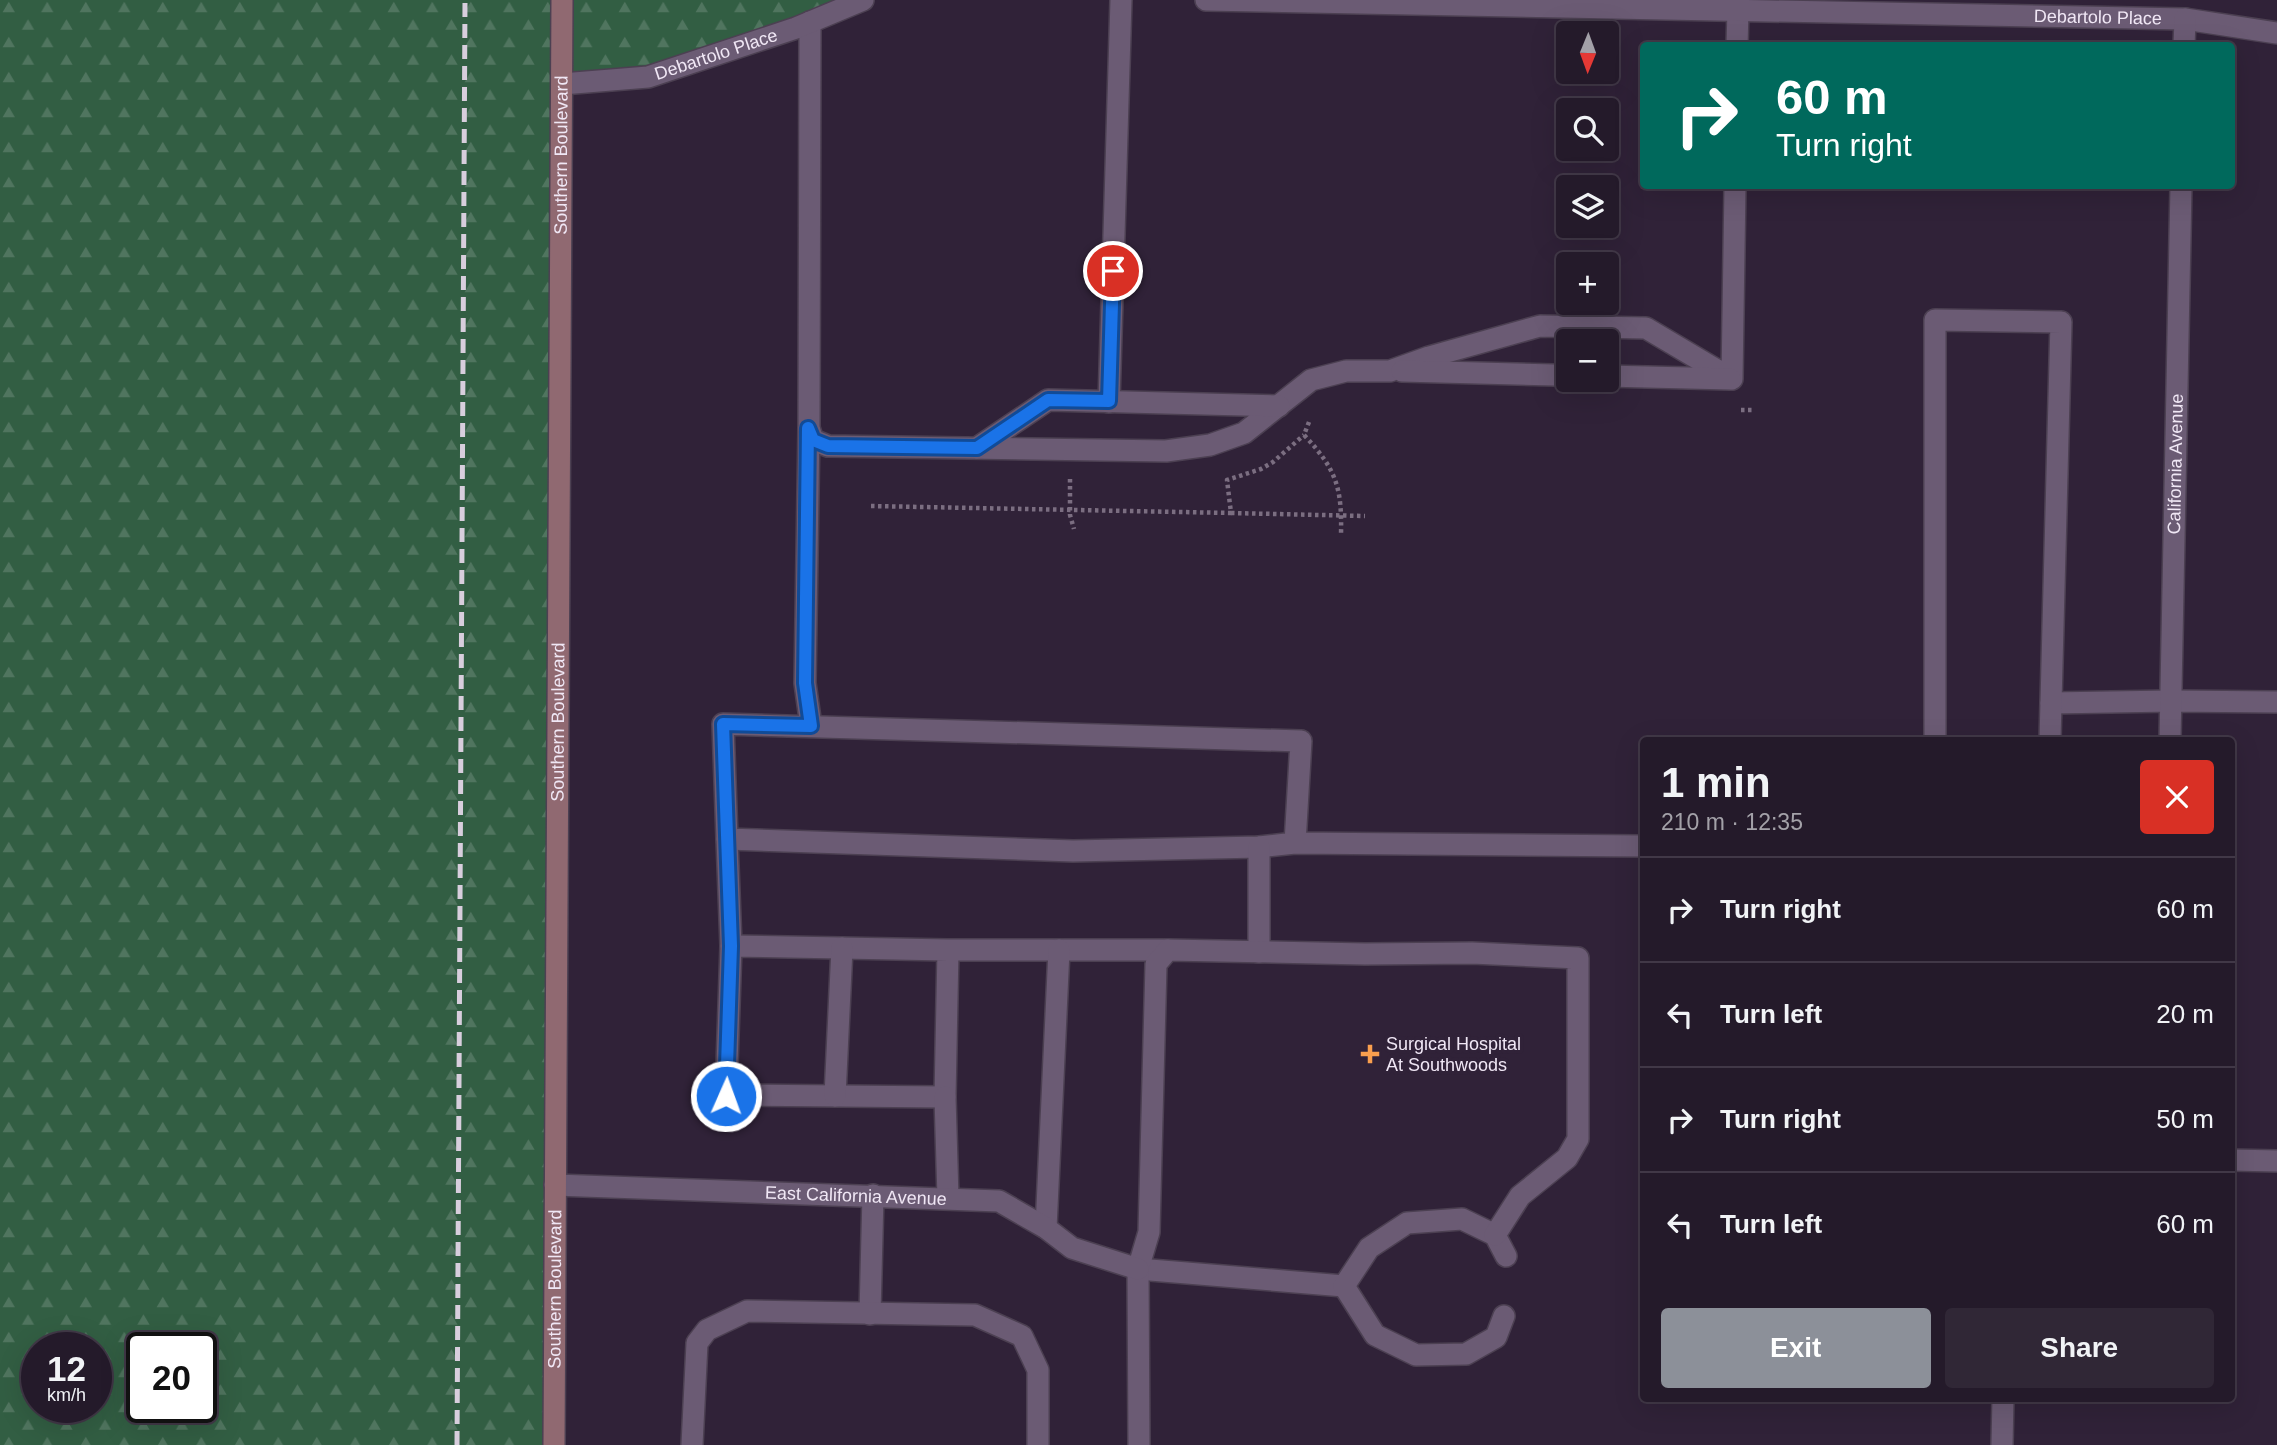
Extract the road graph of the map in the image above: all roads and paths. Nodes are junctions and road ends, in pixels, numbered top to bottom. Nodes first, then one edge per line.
1 (562, 0) edge
2 (863, 0) edge
3 (1121, 0) edge
4 (1206, 0) edge
5 (1738, 10) junction
6 (2185, 19) junction
7 (810, 23) junction
8 (2277, 33) edge
9 (1737, 42) edge
10 (2184, 42) edge
11 (562, 84) junction
12 (1735, 189) edge
13 (2181, 189) edge
14 (1390, 371) junction
15 (1554, 374) dead end
16 (1619, 376) edge
17 (1732, 379) junction
18 (1109, 401) junction
19 (1279, 406) junction
20 (1312, 418) dead end
21 (808, 428) junction
22 (1304, 435) junction
23 (977, 448) junction
24 (1070, 475) dead end
25 (871, 506) dead end
26 (1070, 510) junction
27 (1231, 513) junction
28 (1342, 516) junction
29 (1366, 516) dead end
30 (1074, 529) dead end
31 (1341, 535) dead end
32 (2171, 701) junction
33 (2277, 702) edge
34 (2051, 703) junction
35 (811, 726) junction
36 (1935, 737) edge
37 (2050, 737) edge
38 (2170, 737) edge
39 (727, 839) junction
40 (1295, 843) junction
41 (1640, 846) edge
42 (1259, 847) junction
43 (731, 946) junction
44 (842, 948) junction
45 (948, 950) junction
46 (1059, 950) junction
47 (1168, 950) junction
48 (1259, 952) junction
49 (835, 1096) junction
50 (946, 1097) junction
51 (2235, 1160) edge
52 (2277, 1161) edge
53 (555, 1185) junction
54 (873, 1195) junction
55 (948, 1198) junction
56 (1046, 1228) junction
57 (1495, 1235) junction
58 (1506, 1256) dead end
59 (1138, 1269) junction
60 (1344, 1286) junction
61 (870, 1314) junction
62 (1504, 1316) dead end
63 (2003, 1402) edge
64 (554, 1445) edge
65 (692, 1445) edge
66 (1038, 1445) edge
67 (1139, 1445) edge
68 (2002, 1445) edge

1 - 11 street, Southern Boulevard
2 - 7 street, Debartolo Place
3 - 18 street
4 - 5 street, Debartolo Place
5 - 6 street, Debartolo Place
5 - 9 street
6 - 8 street, Debartolo Place
6 - 10 street
7 - 11 street, Debartolo Place
7 - 21 street
11 - 53 street, Southern Boulevard
12 - 17 street
13 - 32 street, California Avenue
14 - 15 street
14 - 17 street
14 - 19 street
16 - 17 street
18 - 19 street
18 - 23 street
19 - 23 street
20 - 22 path
21 - 23 street
21 - 35 street
22 - 27 path
22 - 28 path
24 - 26 path
25 - 26 path
26 - 27 path
26 - 30 path
27 - 28 path
28 - 29 path
28 - 31 path
32 - 33 street
32 - 34 street
32 - 38 street, California Avenue
34 - 36 street
34 - 37 street
35 - 39 street
35 - 40 street
39 - 42 street
39 - 43 street
40 - 41 street
40 - 42 street
42 - 48 street
43 - 44 street
43 - 49 street
44 - 45 street
44 - 49 street
45 - 46 street
45 - 50 street
46 - 47 street
46 - 56 street
47 - 48 street
47 - 59 street
48 - 57 street
49 - 50 street
50 - 55 street
51 - 52 street
53 - 54 street, East California Avenue
53 - 64 street, Southern Boulevard
54 - 55 street, East California Avenue
54 - 61 street
55 - 56 street, East California Avenue
56 - 59 street, East California Avenue
57 - 58 street
57 - 60 street
59 - 60 street, East California Avenue
59 - 67 street
60 - 62 street
61 - 65 street
61 - 66 street
63 - 68 street

